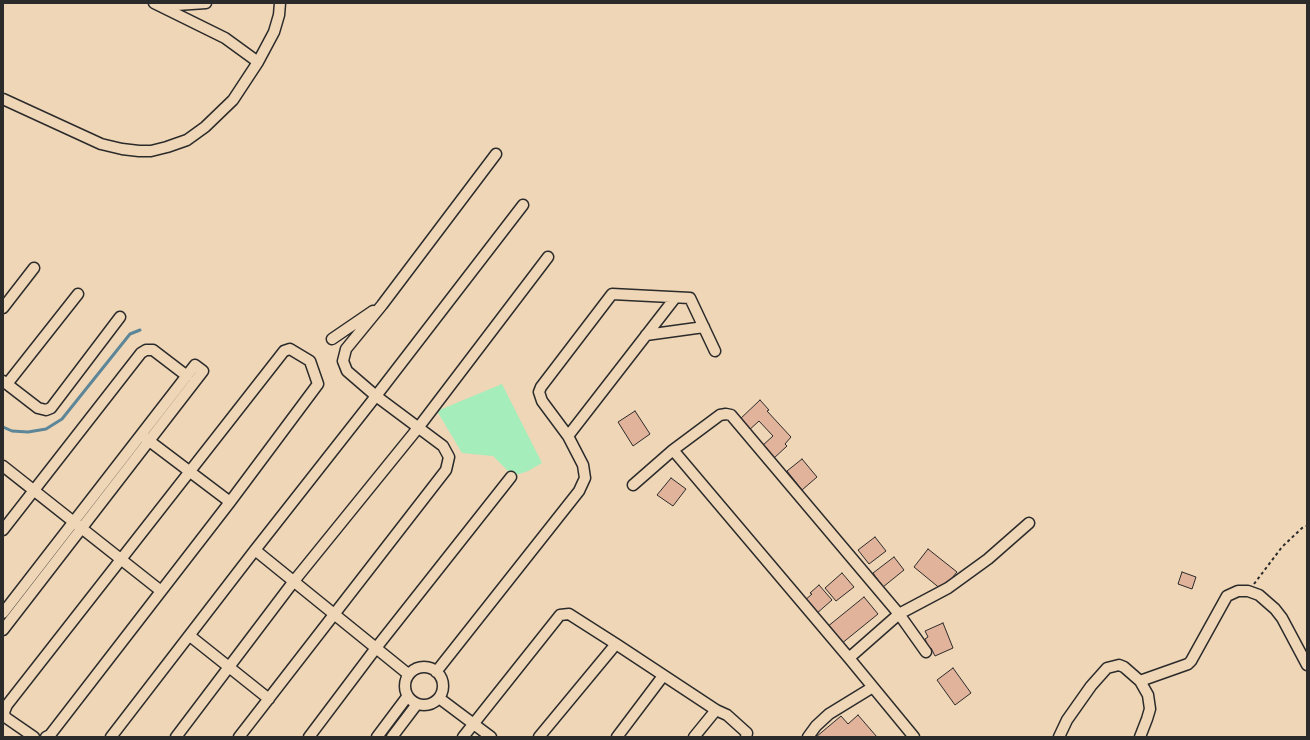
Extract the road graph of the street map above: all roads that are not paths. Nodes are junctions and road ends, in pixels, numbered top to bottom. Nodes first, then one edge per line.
1 (206, 3) edge
2 (280, 3) edge
3 (158, 5) edge
4 (258, 62) junction
5 (3, 100) edge
6 (496, 154) dead end
7 (523, 205) dead end
8 (548, 257) dead end
9 (34, 268) dead end
10 (78, 294) dead end
11 (675, 298) junction
12 (382, 305) junction
13 (3, 308) edge
14 (120, 318) dead end
15 (704, 327) junction
16 (646, 335) junction
17 (332, 340) dead end
18 (716, 351) dead end
19 (187, 376) junction
20 (5, 382) edge
21 (376, 396) junction
22 (418, 428) junction
23 (568, 436) junction
24 (145, 438) junction
25 (673, 450) junction
26 (3, 466) edge
27 (190, 471) junction
28 (511, 478) dead end
29 (633, 485) dead end
30 (34, 490) junction
31 (230, 502) junction
32 (1029, 522) dead end
33 (77, 525) junction
34 (3, 530) edge
35 (255, 550) junction
36 (121, 559) junction
37 (294, 581) junction
38 (161, 591) junction
39 (3, 613) edge
40 (335, 614) junction
41 (899, 614) junction
42 (3, 630) edge
43 (190, 636) junction
44 (616, 644) junction
45 (376, 648) junction
46 (926, 652) dead end
47 (849, 658) junction
48 (1307, 665) edge
49 (229, 668) junction
50 (436, 672) junction
51 (408, 674) junction
52 (663, 676) junction
53 (1140, 681) junction
54 (873, 687) junction
55 (407, 697) junction
56 (439, 698) junction
57 (269, 699) junction
58 (417, 704) junction
59 (716, 710) junction
60 (473, 724) junction
61 (34, 737) edge
62 (46, 737) edge
63 (111, 737) edge
64 (176, 737) edge
65 (239, 737) edge
66 (308, 737) edge
67 (377, 737) edge
68 (392, 737) edge
69 (463, 737) edge
70 (491, 737) edge
71 (539, 737) edge
72 (617, 737) edge
73 (694, 737) edge
74 (746, 737) edge
75 (808, 737) edge
76 (914, 737) edge
77 (1059, 737) edge
78 (1140, 737) edge

1 - 3 street
2 - 4 street
3 - 4 street
4 - 5 street
6 - 12 street
7 - 21 street
8 - 22 street
9 - 13 street
10 - 20 street
11 - 15 street
11 - 16 street
11 - 23 street
12 - 17 street
12 - 21 street
14 - 20 street
15 - 16 street
15 - 18 street
16 - 23 street
19 - 24 street
19 - 24 street
19 - 30 street
21 - 22 street
21 - 35 street
22 - 37 street
22 - 40 street
23 - 50 street
24 - 27 street
24 - 33 street
25 - 29 street
25 - 41 street
25 - 47 street
26 - 30 street
27 - 31 street
27 - 31 street
27 - 36 street
28 - 45 street
30 - 33 street
30 - 34 street
31 - 38 street
32 - 41 street
33 - 36 street
33 - 39 street
33 - 42 street
35 - 37 street
35 - 43 street
36 - 38 street
36 - 61 street
37 - 40 street
37 - 49 street
38 - 62 street
40 - 45 street
40 - 57 street
41 - 46 street
41 - 47 street
43 - 49 street
43 - 63 street
44 - 52 street
44 - 60 street
44 - 71 street
45 - 51 street
45 - 66 street
47 - 54 street
48 - 53 street
49 - 57 street
49 - 64 street
50 - 51 street
50 - 56 street
51 - 55 street
52 - 59 street
52 - 72 street
53 - 77 street
53 - 78 street
54 - 75 street
54 - 76 street
55 - 58 street
55 - 67 street
56 - 58 street
56 - 60 street
57 - 65 street
58 - 68 street
59 - 73 street
59 - 74 street
60 - 69 street
60 - 70 street

